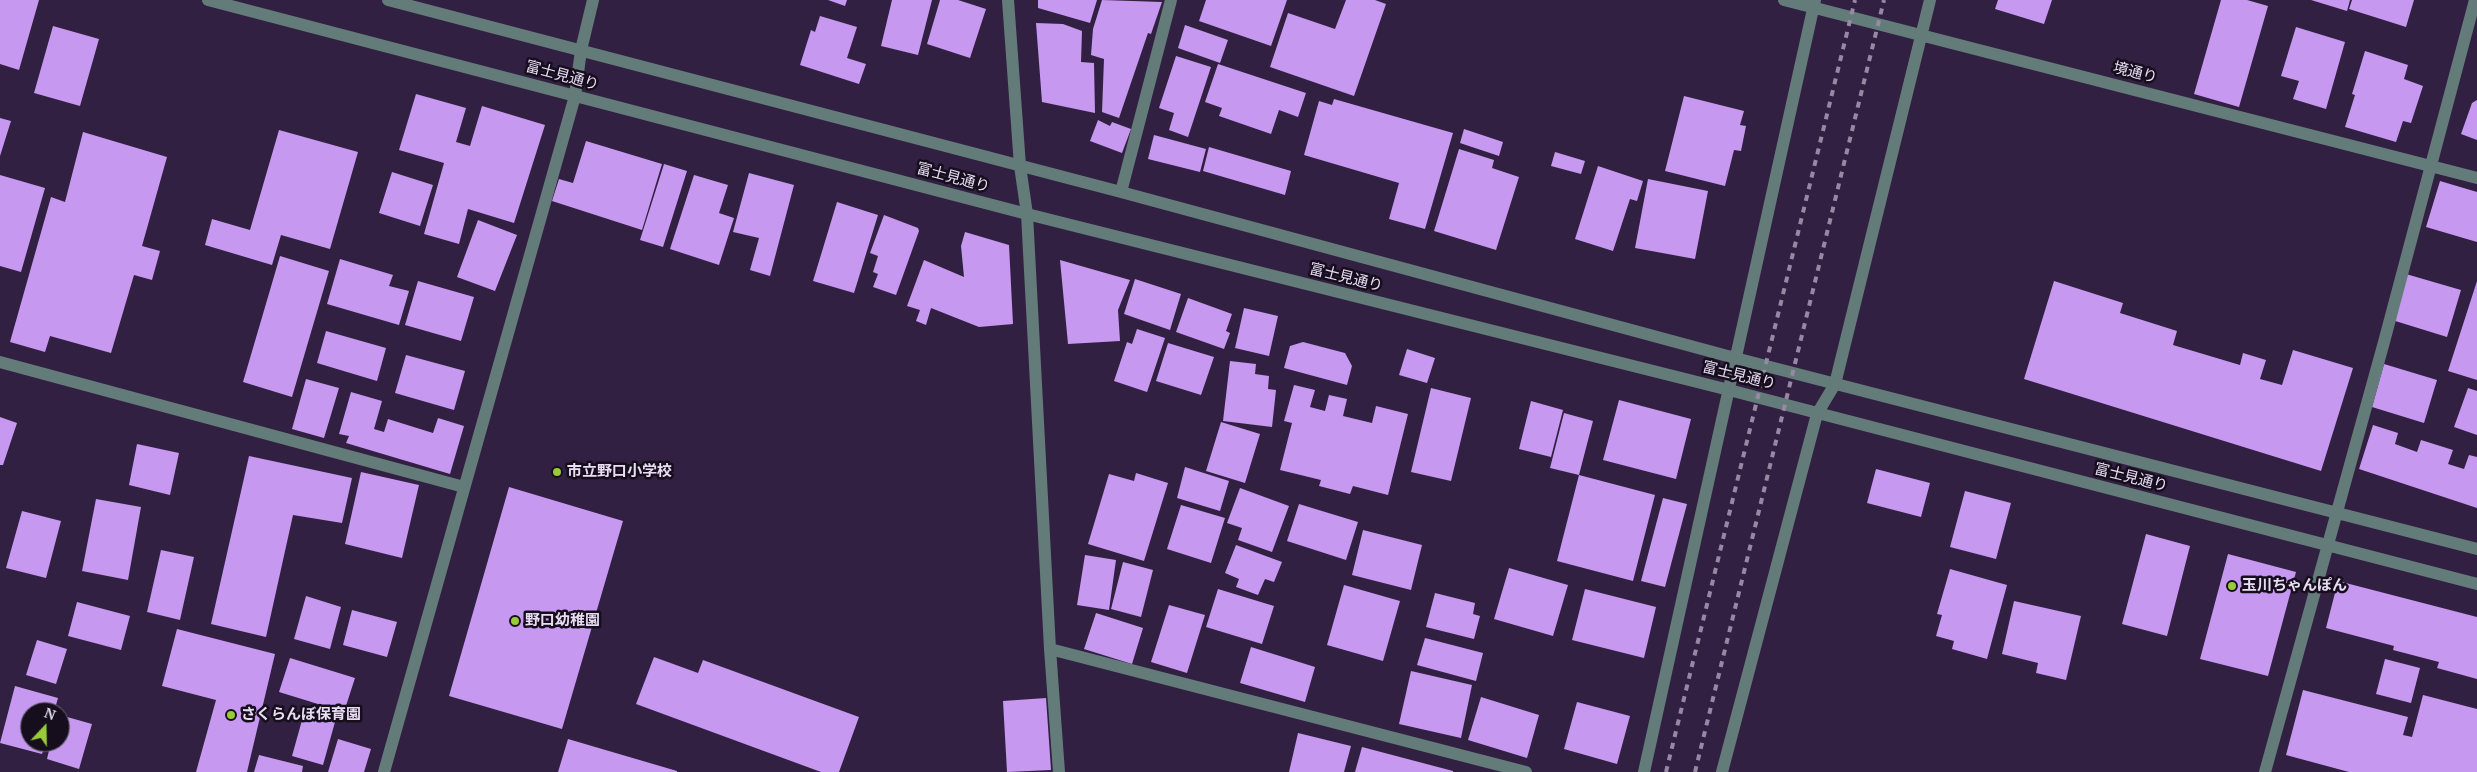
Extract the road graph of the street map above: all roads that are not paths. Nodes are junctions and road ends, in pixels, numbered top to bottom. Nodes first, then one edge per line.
1 (208, 0) edge
2 (388, 0) edge
3 (593, 0) edge
4 (1008, 0) edge
5 (1171, 0) edge
6 (1784, 0) edge
7 (1930, 0) edge
8 (2475, 0) edge
9 (1814, 4) edge
10 (1921, 36) junction
11 (581, 50) junction
12 (575, 96) junction
13 (1020, 166) junction
14 (2431, 166) junction
15 (2477, 178) edge
16 (1121, 192) junction
17 (1026, 214) junction
18 (1735, 358) junction
19 (0, 362) edge
20 (1836, 384) junction
21 (1729, 390) junction
22 (1817, 414) junction
23 (464, 487) junction
24 (2337, 512) junction
25 (2328, 546) junction
26 (2477, 549) edge
27 (2477, 584) edge
28 (1050, 649) junction
29 (384, 772) edge
30 (1058, 772) edge
31 (1526, 772) edge
32 (1644, 772) edge
33 (1722, 772) edge
34 (2265, 772) edge

1 - 12 street, 富士見通り
2 - 11 street, 富士見通り
3 - 11 street
4 - 13 street
5 - 16 street
6 - 9 street, 境通り
7 - 10 street
8 - 14 street
9 - 10 street, 境通り
9 - 18 street
10 - 14 street, 境通り
10 - 20 street
11 - 12 street
11 - 13 street, 富士見通り
12 - 17 street, 富士見通り
12 - 23 street
13 - 16 street, 富士見通り
13 - 17 street
14 - 15 street, 境通り
14 - 24 street
16 - 18 street, 富士見通り
17 - 21 street, 富士見通り
17 - 28 street
18 - 20 street, 富士見通り
18 - 21 street
19 - 23 street
20 - 22 street
20 - 24 street, 富士見通り
21 - 22 street, 富士見通り
21 - 32 street
22 - 25 street, 富士見通り
22 - 33 street
23 - 29 street
24 - 25 street
24 - 26 street, 富士見通り
25 - 27 street, 富士見通り
25 - 34 street
28 - 30 street
28 - 31 street

